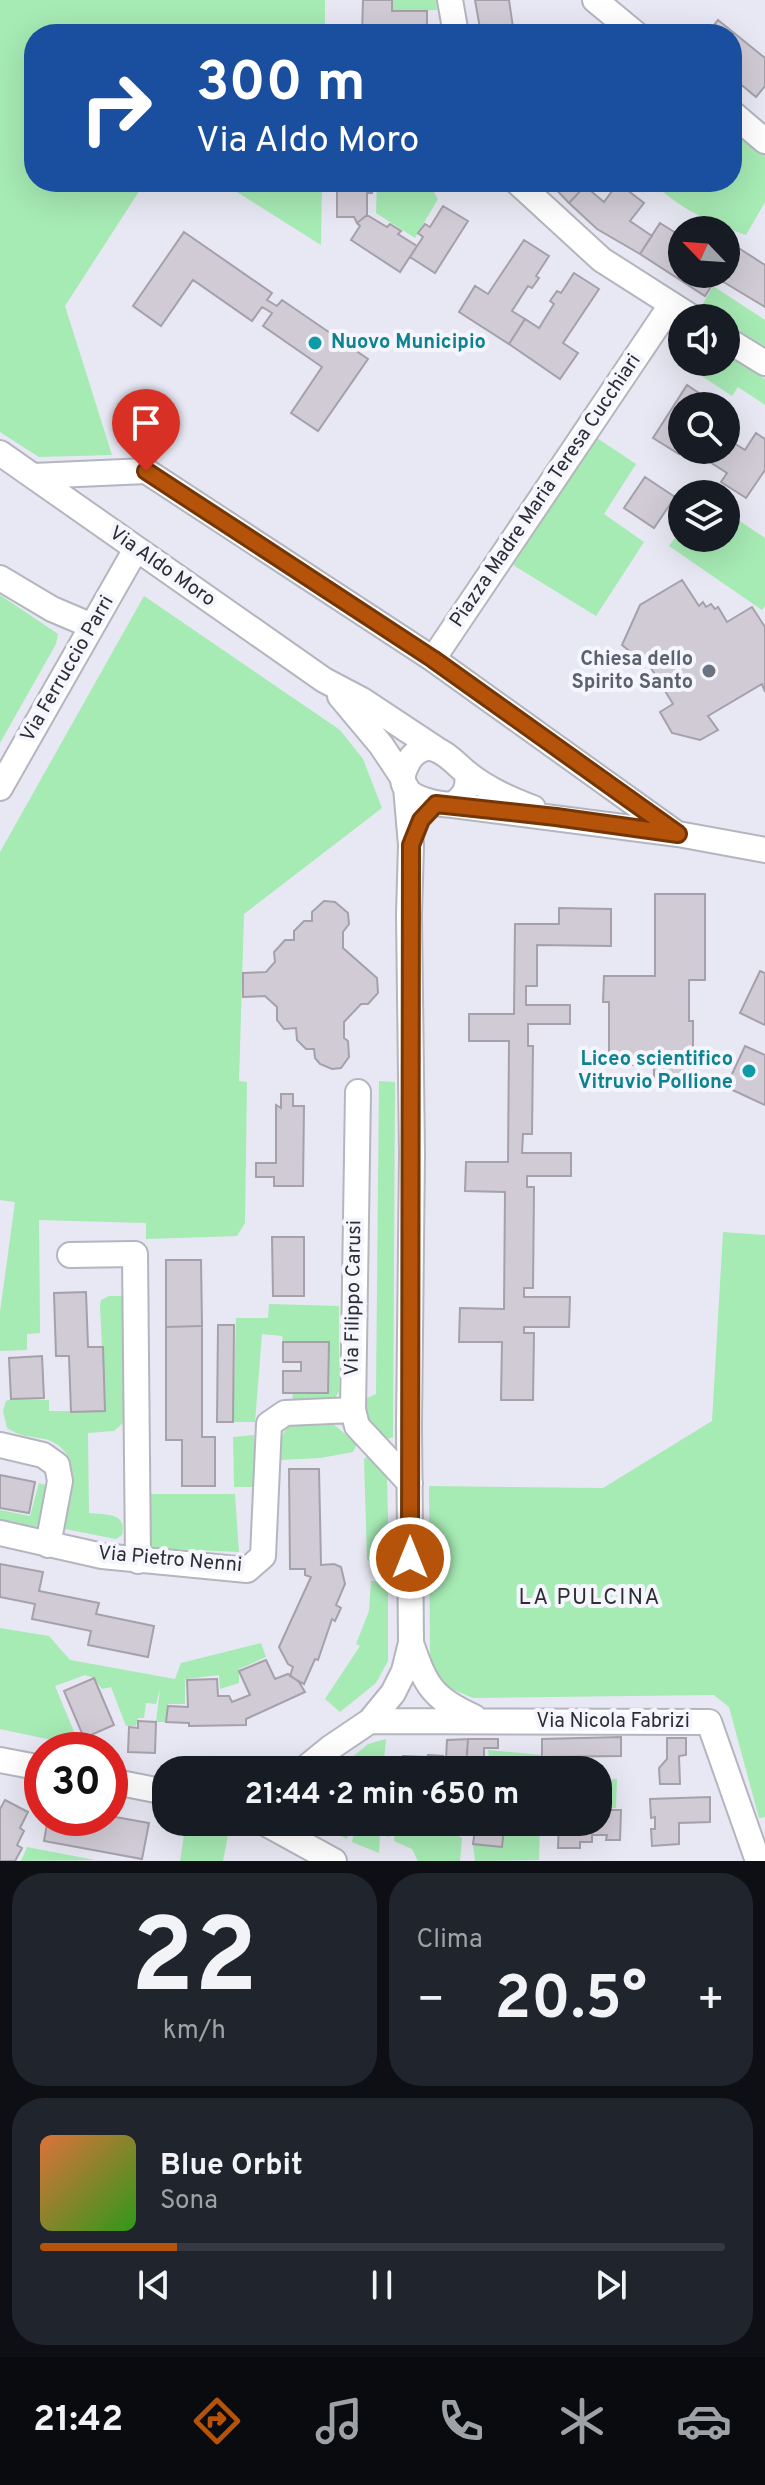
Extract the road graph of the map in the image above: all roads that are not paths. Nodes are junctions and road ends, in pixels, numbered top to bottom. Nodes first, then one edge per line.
1 (450, 0) edge
2 (595, 0) edge
3 (454, 24) edge
4 (624, 24) edge
5 (742, 121) edge
6 (765, 141) edge
7 (528, 192) edge
8 (669, 304) edge
9 (668, 309) edge
10 (740, 348) edge
11 (765, 363) edge
12 (0, 453) edge
13 (34, 476) junction
14 (136, 549) junction
15 (0, 578) edge
16 (92, 626) junction
17 (433, 659) junction
18 (324, 680) junction
19 (436, 749) junction
20 (467, 773) junction
21 (404, 783) junction
22 (0, 788) edge
23 (444, 805) junction
24 (556, 817) junction
25 (678, 834) junction
26 (411, 845) junction
27 (765, 850) edge
28 (358, 1092) dead end
29 (70, 1255) dead end
30 (353, 1410) junction
31 (0, 1445) edge
32 (410, 1483) junction
33 (0, 1533) edge
34 (48, 1545) junction
35 (138, 1561) junction
36 (411, 1643) junction
37 (370, 1721) junction
38 (483, 1721) junction
39 (320, 1756) edge
40 (0, 1760) edge
41 (24, 1765) edge
42 (128, 1785) edge
43 (152, 1789) edge
44 (298, 1836) edge
45 (327, 1859) edge
46 (758, 1861) edge

1 - 3 street
2 - 4 street
5 - 6 street
7 - 8 street
9 - 17 street, Piazza Madre Maria Teresa Cucchiari
10 - 11 street
12 - 13 street, Via Aldo Moro
13 - 14 street, Via Aldo Moro
13 - 17 street
14 - 16 street, Via Ferruccio Parri
14 - 18 street, Via Aldo Moro
15 - 16 street
16 - 22 street, Via Ferruccio Parri
17 - 25 street
18 - 19 street, Via Aldo Moro
18 - 21 street, Via Aldo Moro
19 - 20 street
19 - 21 street
20 - 23 street
20 - 24 street
21 - 23 street
21 - 26 street
23 - 24 street
23 - 26 street
24 - 25 street
25 - 27 street
26 - 32 street
28 - 30 street, Via Filippo Carusi
29 - 35 street
30 - 32 street
30 - 35 street, Via Pietro Nenni
31 - 34 street
32 - 36 street
33 - 34 street, Via Pietro Nenni
34 - 35 street, Via Pietro Nenni
36 - 37 street
36 - 38 street
37 - 38 street, Via Nicola Fabrizi
37 - 39 street
38 - 46 street, Via Nicola Fabrizi
40 - 41 street
42 - 43 street
44 - 45 street

